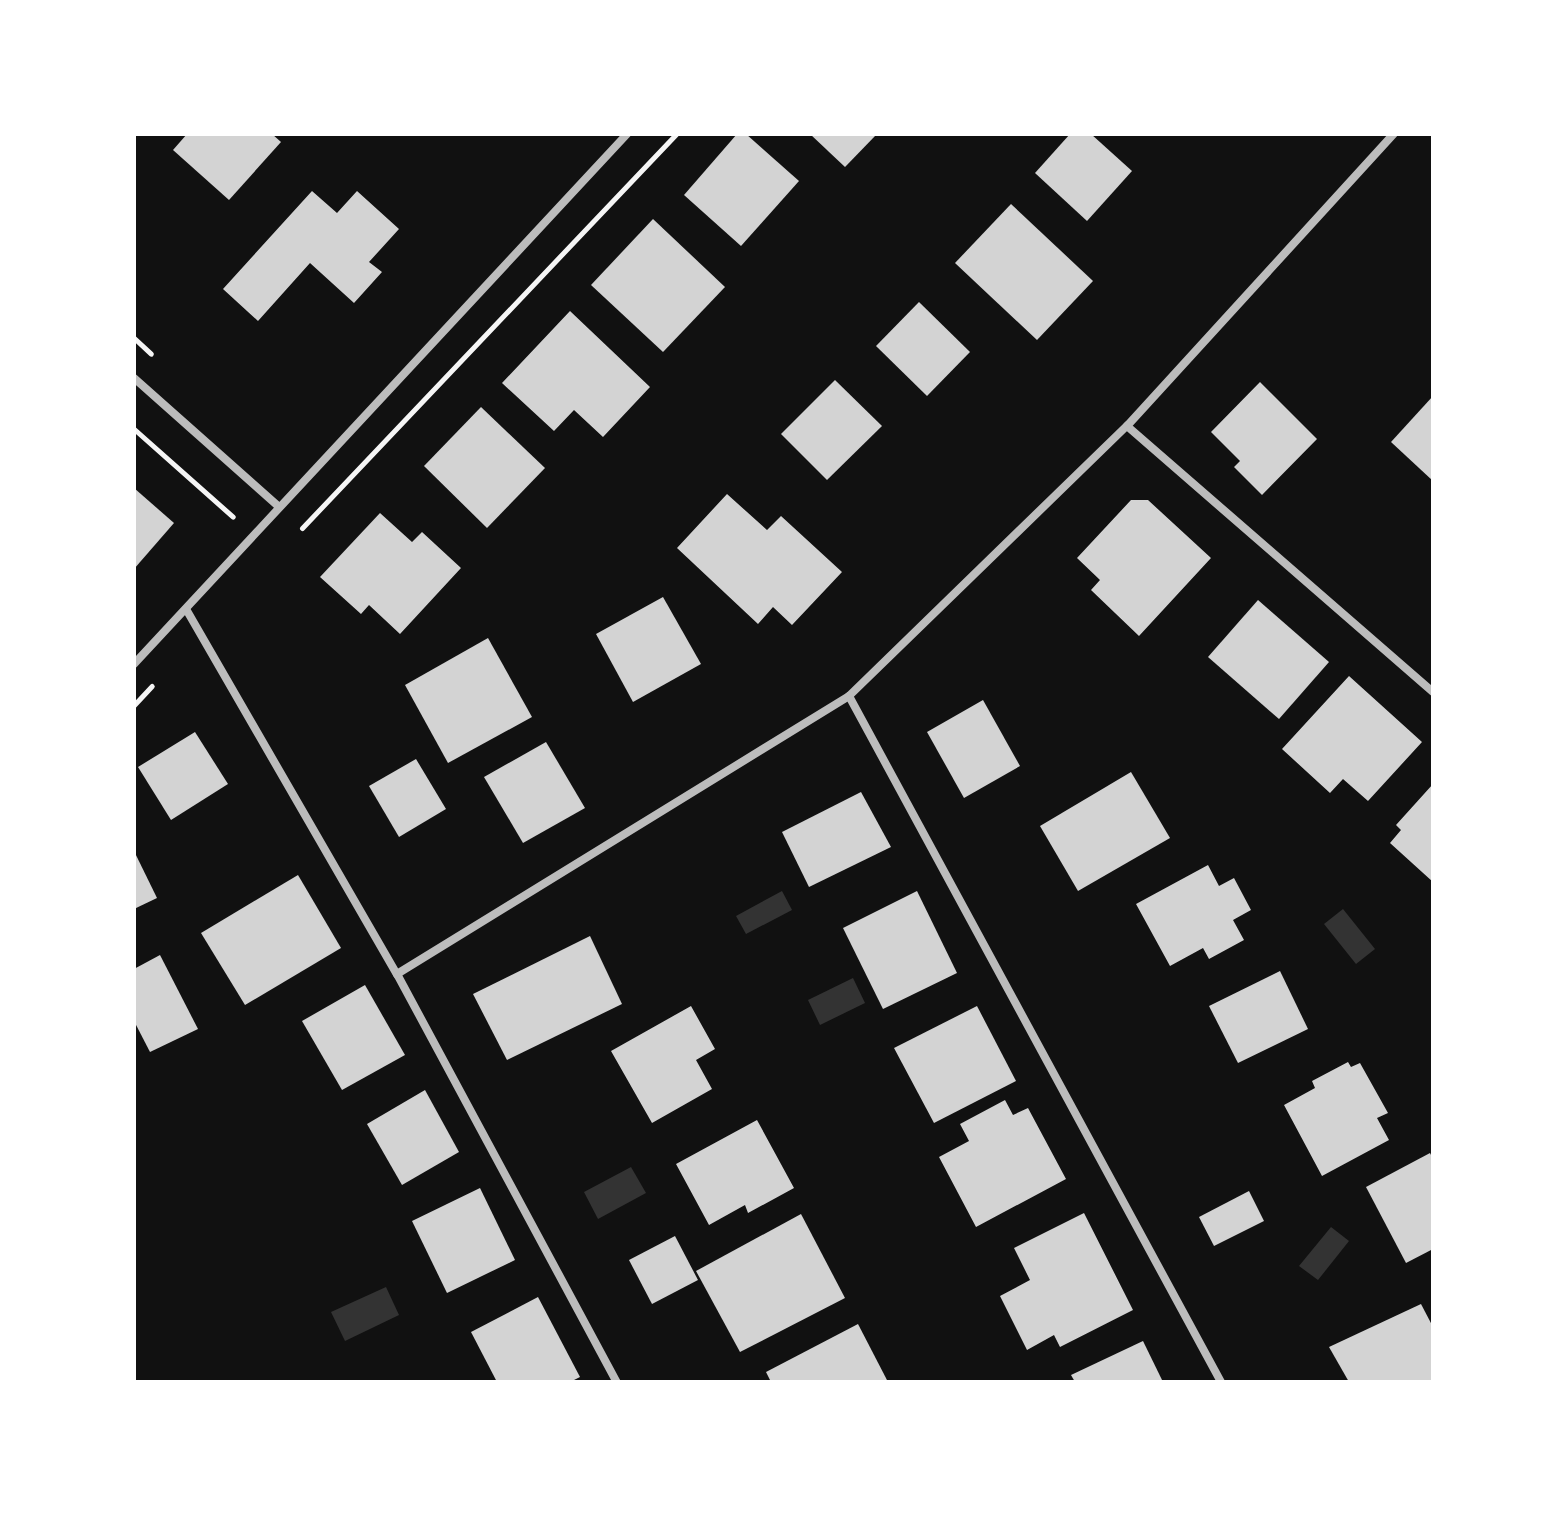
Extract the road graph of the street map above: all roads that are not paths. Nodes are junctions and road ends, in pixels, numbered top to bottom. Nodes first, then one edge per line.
1 (627, 134) edge
2 (1394, 134) edge
3 (134, 378) edge
4 (1127, 426) junction
5 (278, 506) junction
6 (186, 609) junction
7 (134, 664) edge
8 (1433, 692) edge
9 (849, 696) junction
10 (397, 974) junction
11 (617, 1382) edge
12 (1221, 1382) edge

1 - 5 street
2 - 4 street
3 - 5 street
4 - 8 street
4 - 9 street
5 - 6 street
6 - 7 street
6 - 10 street
9 - 10 street
9 - 12 street
10 - 11 street

